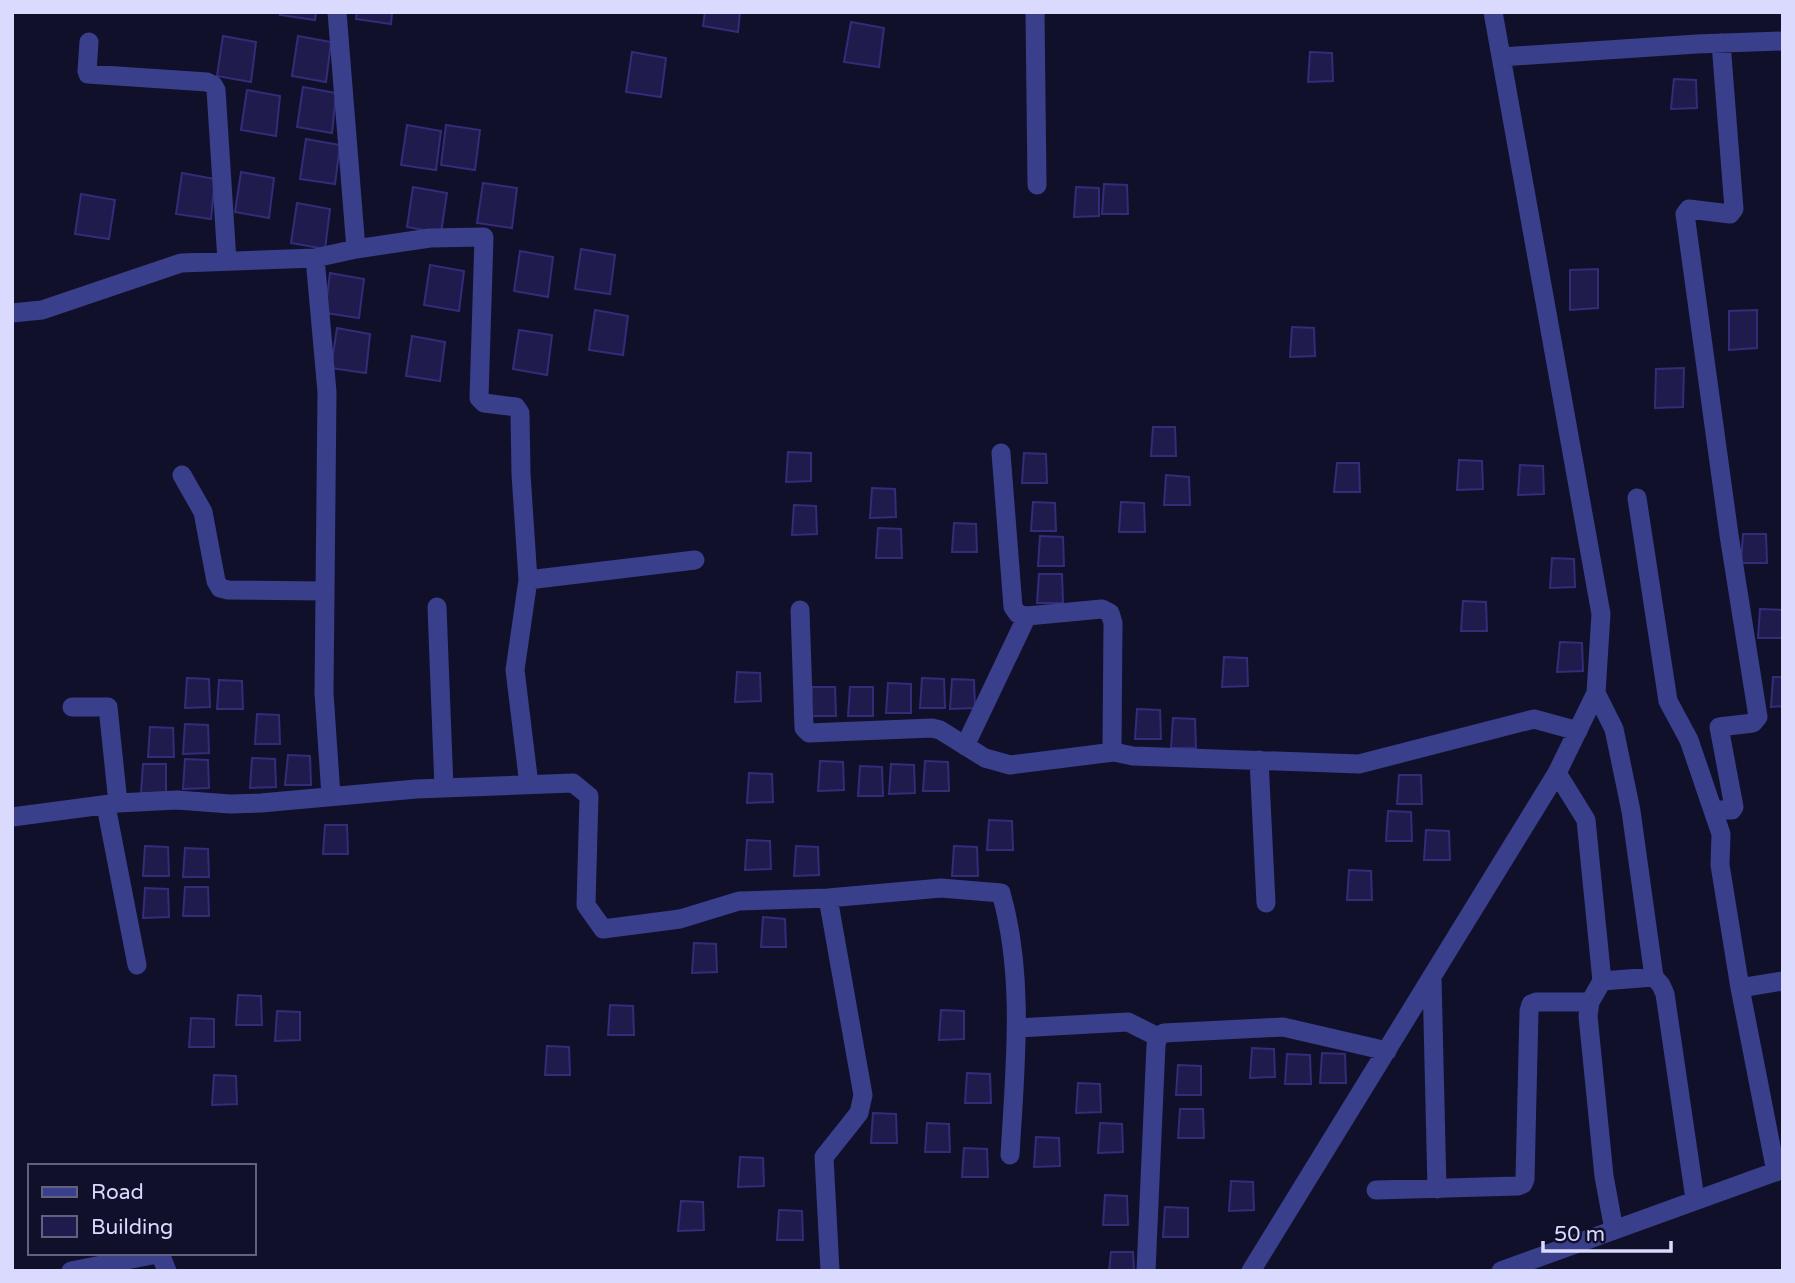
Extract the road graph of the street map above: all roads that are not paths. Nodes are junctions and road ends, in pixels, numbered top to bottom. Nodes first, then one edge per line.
1 (337, 12) edge
2 (1034, 12) edge
3 (1493, 12) edge
4 (1783, 41) edge
5 (89, 42) dead end
6 (1721, 43) junction
7 (1501, 57) junction
8 (1037, 185) dead end
9 (356, 249) junction
10 (315, 258) junction
11 (227, 261) junction
12 (12, 313) edge
13 (1001, 453) dead end
14 (182, 475) dead end
15 (1637, 498) dead end
16 (695, 560) dead end
17 (528, 580) junction
18 (325, 591) junction
19 (437, 607) dead end
20 (800, 610) dead end
21 (1027, 615) junction
22 (1596, 693) junction
23 (72, 707) dead end
24 (1578, 731) junction
25 (965, 746) junction
26 (1114, 752) junction
27 (1259, 760) junction
28 (1557, 773) junction
29 (529, 785) junction
30 (444, 788) junction
31 (331, 796) junction
32 (112, 804) junction
33 (1713, 810) junction
34 (12, 817) edge
35 (828, 898) junction
36 (1266, 903) dead end
37 (137, 965) dead end
38 (1433, 976) junction
39 (1654, 977) junction
40 (1602, 981) junction
41 (1783, 981) edge
42 (1740, 988) junction
43 (1590, 1002) junction
44 (1017, 1028) junction
45 (1158, 1037) junction
46 (1387, 1051) junction
47 (1010, 1155) dead end
48 (1779, 1171) edge
49 (1437, 1189) junction
50 (1376, 1190) dead end
51 (1695, 1199) junction
52 (1614, 1230) junction
53 (152, 1255) edge
54 (160, 1255) edge
55 (71, 1271) edge
56 (167, 1271) edge
57 (831, 1271) edge
58 (1146, 1271) edge
59 (1251, 1271) edge
60 (1501, 1271) edge

1 - 9 street
2 - 8 street
3 - 7 street
4 - 6 street
5 - 11 street
6 - 7 street
6 - 33 street
7 - 22 street
9 - 10 street
9 - 17 street
10 - 11 street
10 - 18 street
11 - 12 street
13 - 21 street
14 - 18 street
15 - 33 street
16 - 17 street
17 - 29 street
18 - 31 street
19 - 30 street
20 - 25 street
21 - 25 street
21 - 26 street
22 - 24 street
22 - 39 street
23 - 32 street
24 - 27 street
24 - 28 street
25 - 26 street
26 - 27 street
27 - 36 street
28 - 38 street
28 - 40 street
29 - 30 street
29 - 35 street
30 - 31 street
31 - 32 street
32 - 34 street
32 - 37 street
33 - 42 street
35 - 44 street
35 - 57 street
38 - 46 street
38 - 49 street
39 - 40 street
39 - 51 street
40 - 43 street
41 - 42 street
42 - 48 street
43 - 49 street
43 - 52 street
44 - 45 street
44 - 47 street
45 - 46 street
45 - 58 street
46 - 59 street
48 - 51 street
49 - 50 street
51 - 52 street
52 - 60 street
53 - 55 street
54 - 56 street

